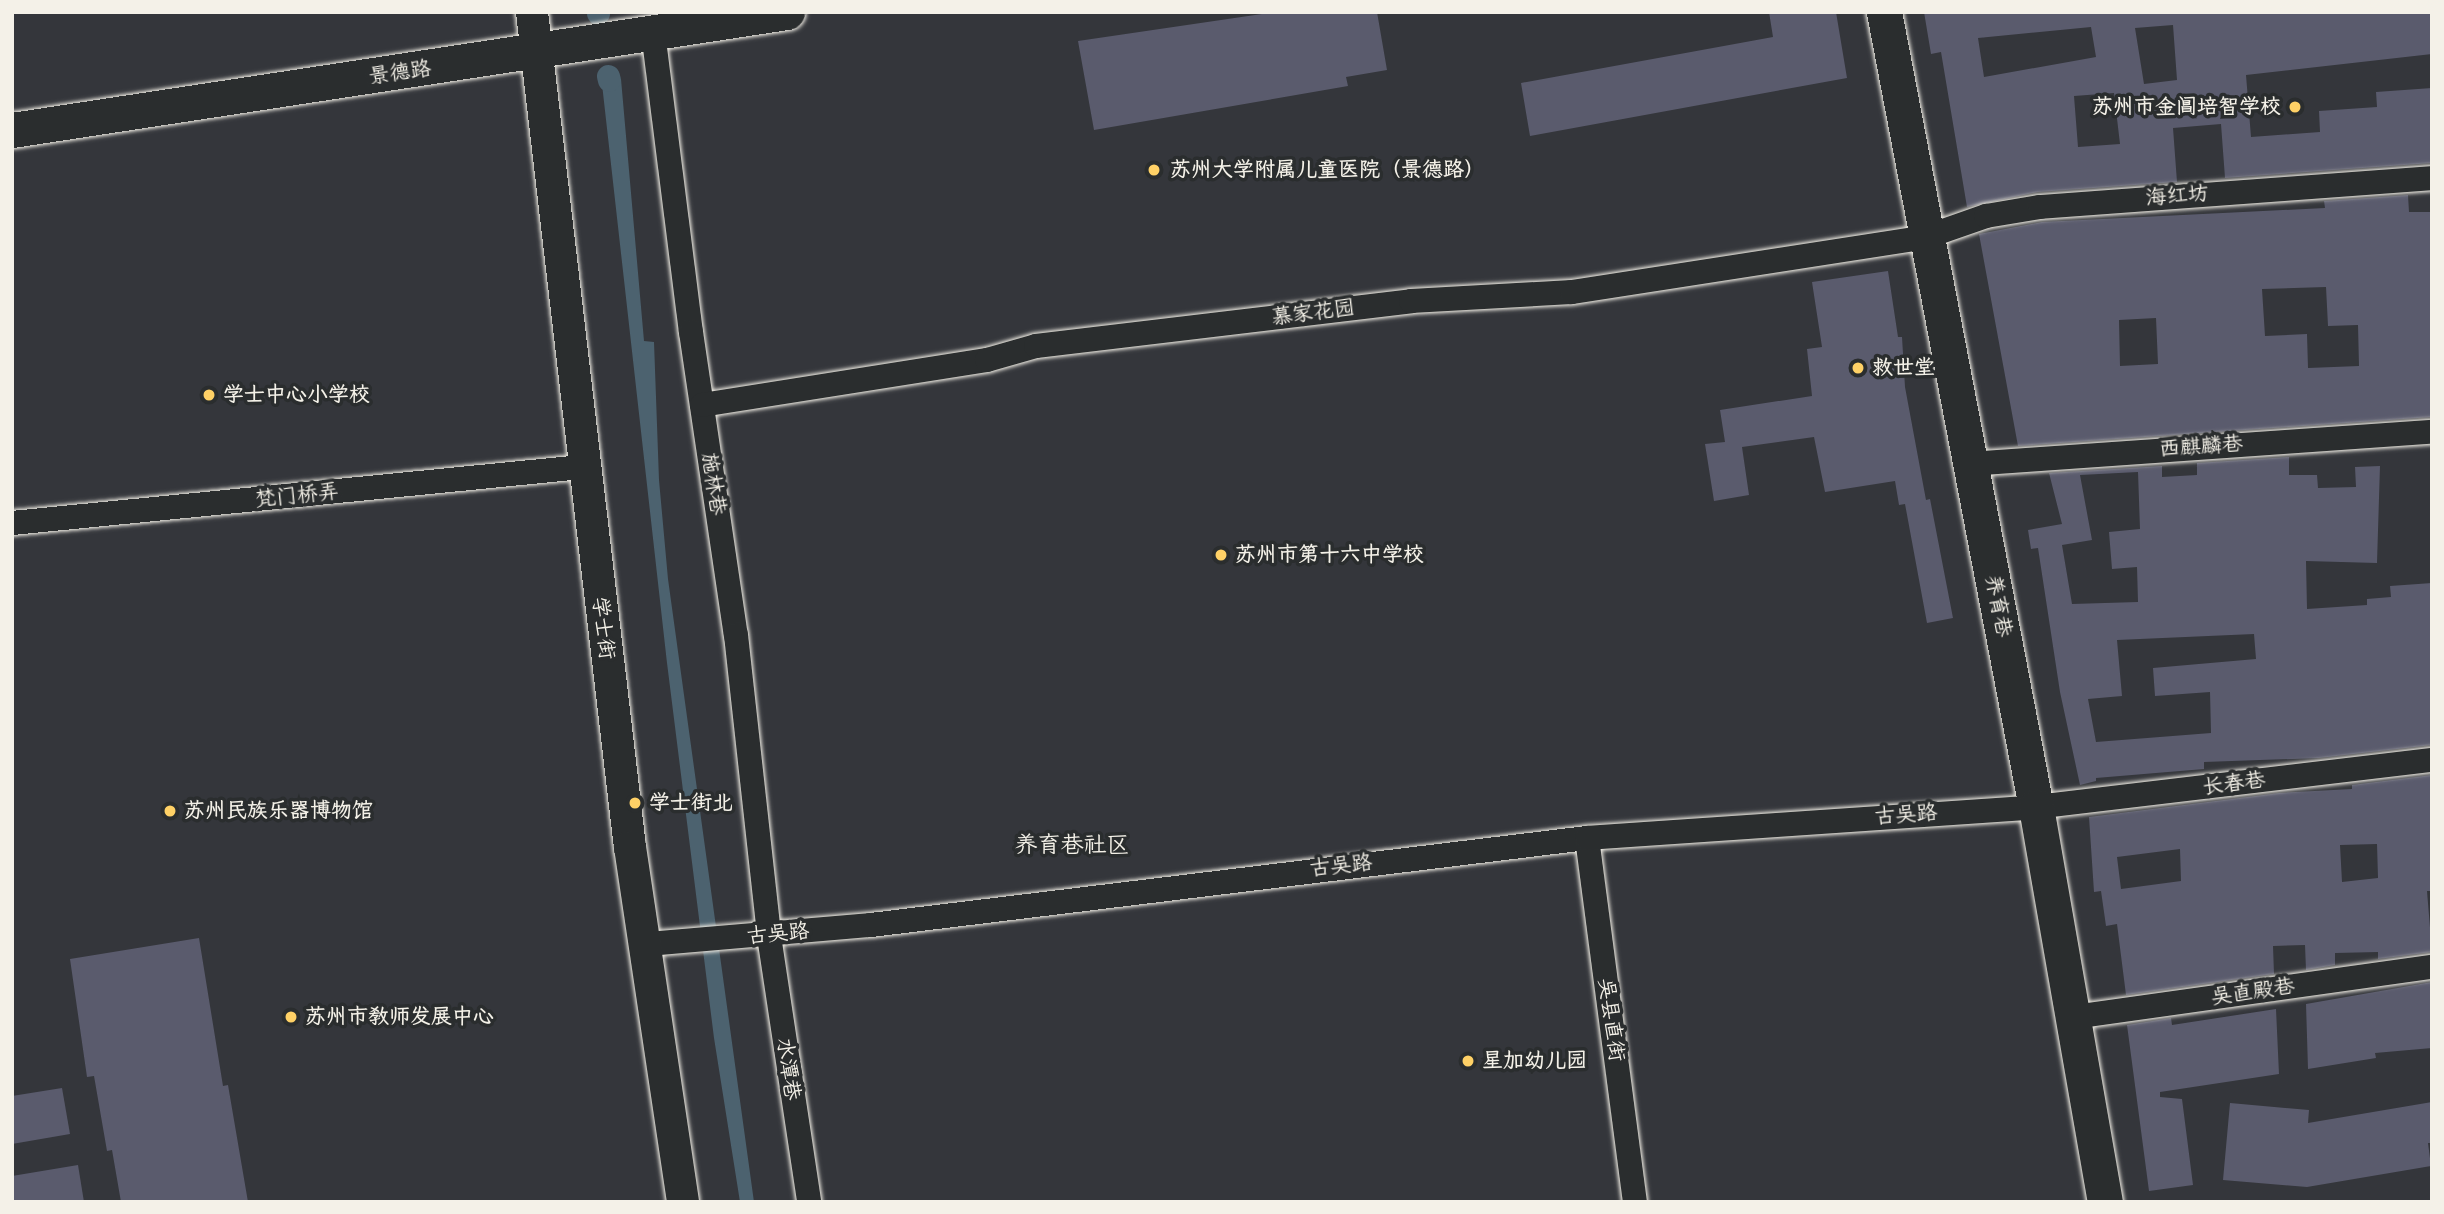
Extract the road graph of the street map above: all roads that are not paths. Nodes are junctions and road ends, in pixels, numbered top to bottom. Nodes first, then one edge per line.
1 (532, 12) edge
2 (787, 12) edge
3 (1884, 12) edge
4 (652, 22) edge
5 (537, 53) junction
6 (12, 130) edge
7 (2432, 178) edge
8 (1926, 237) junction
9 (702, 405) junction
10 (2432, 432) edge
11 (1970, 464) junction
12 (582, 467) junction
13 (12, 523) edge
14 (2432, 760) edge
15 (2036, 807) junction
16 (1587, 838) junction
17 (769, 936) junction
18 (660, 943) junction
19 (2432, 967) edge
20 (2074, 1017) junction
21 (683, 1202) edge
22 (809, 1202) edge
23 (1635, 1202) edge
24 (2105, 1202) edge

1 - 5 street, 学士街
2 - 4 main road, 景德路
3 - 8 main road, 养育巷
4 - 5 main road, 景德路
4 - 9 street, 施林巷
5 - 6 main road, 景德路
5 - 12 street, 学士街
7 - 8 street, 海红坊
8 - 9 street, 慕家花园
8 - 11 main road, 养育巷
9 - 17 street, 施林巷
10 - 11 street, 西麒麟巷
11 - 15 main road, 养育巷
12 - 13 street, 梵门桥弄
12 - 18 street, 学士街
14 - 15 street, 长春巷
15 - 16 street, 古吴路
15 - 20 main road, 养育巷
16 - 17 street, 古吴路
16 - 23 street, 吴县直街
17 - 18 street, 古吴路
17 - 22 street, 水潭巷
18 - 21 street, 学士街
19 - 20 street, 吴直殿巷
20 - 24 main road, 养育巷

